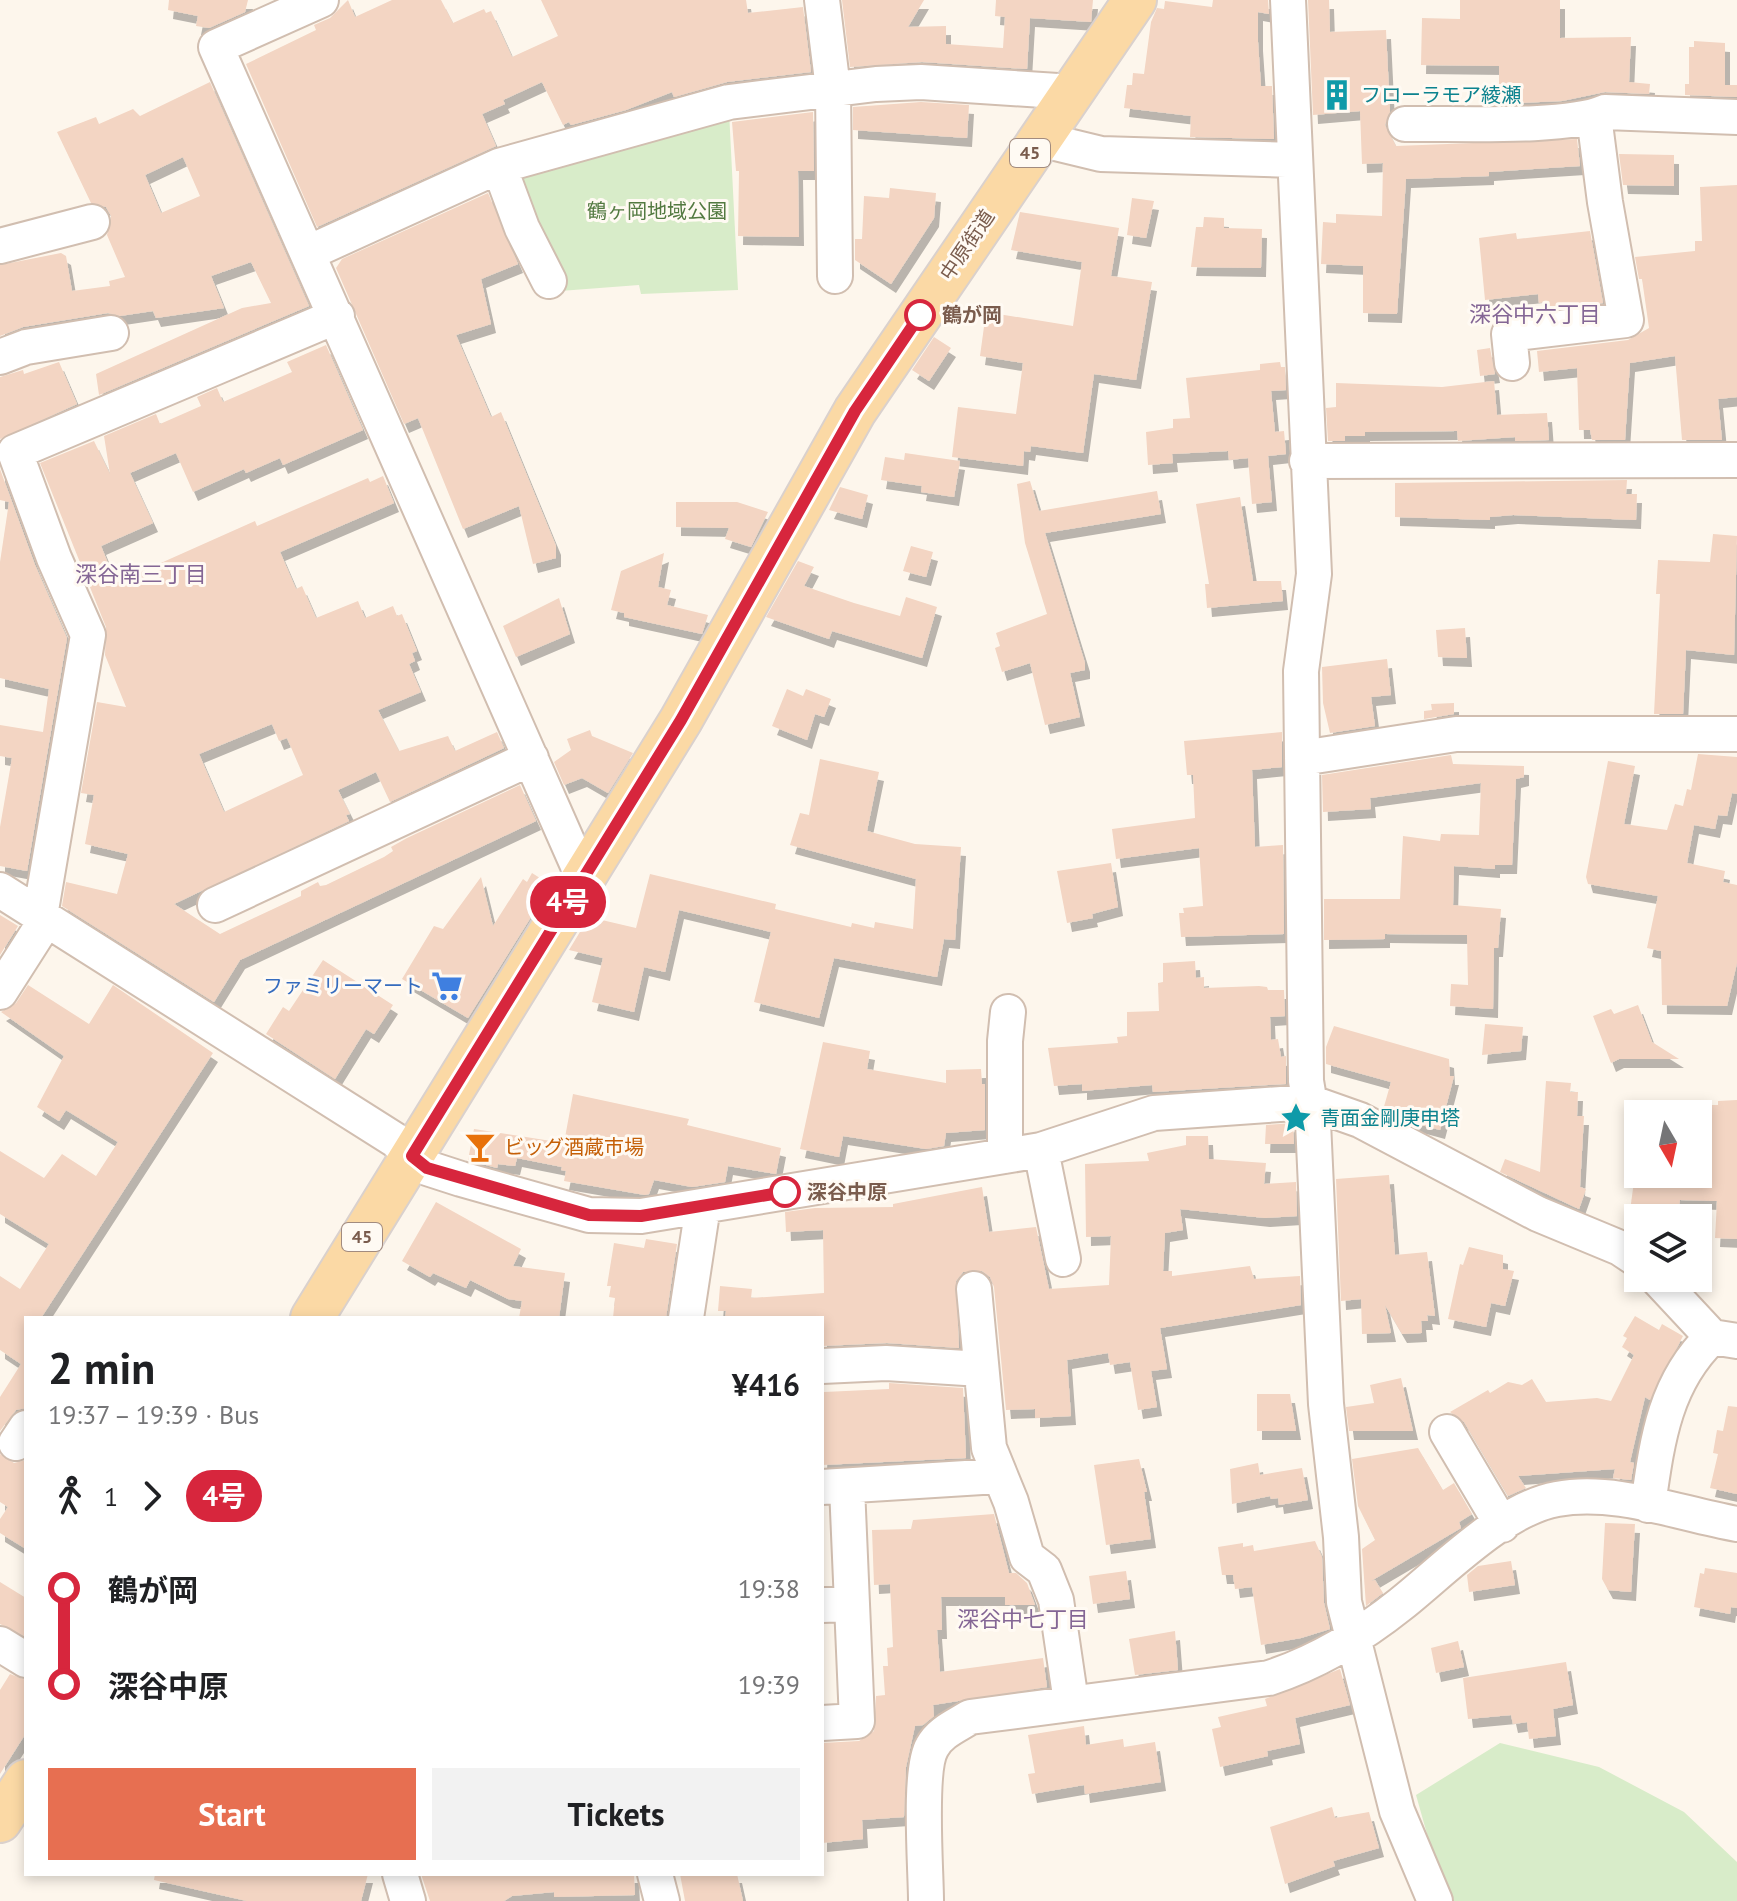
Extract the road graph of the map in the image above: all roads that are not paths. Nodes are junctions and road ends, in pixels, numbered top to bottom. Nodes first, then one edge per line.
1 (321, 0) edge
2 (822, 0) edge
3 (1134, 0) edge
4 (1288, 0) edge
5 (833, 89) junction
6 (1073, 92) junction
7 (1594, 116) junction
8 (1737, 117) edge
9 (1405, 124) dead end
10 (1039, 139) junction
11 (1294, 160) junction
12 (499, 166) junction
13 (92, 222) dead end
14 (0, 246) edge
15 (308, 253) junction
16 (835, 276) dead end
17 (549, 281) dead end
18 (337, 316) junction
19 (111, 333) dead end
20 (0, 357) edge
21 (1512, 363) dead end
22 (1737, 460) edge
23 (1307, 461) junction
24 (1737, 734) edge
25 (531, 758) junction
26 (1302, 758) junction
27 (583, 877) junction
28 (0, 890) edge
29 (215, 905) dead end
30 (43, 918) junction
31 (0, 992) edge
32 (1008, 1012) dead end
33 (1309, 1102) junction
34 (1041, 1150) junction
35 (412, 1156) junction
36 (1005, 1156) junction
37 (703, 1206) junction
38 (1624, 1251) edge
39 (1063, 1259) dead end
40 (975, 1288) dead end
41 (1672, 1292) edge
42 (313, 1316) edge
43 (686, 1316) edge
44 (1724, 1339) edge
45 (824, 1366) edge
46 (981, 1369) junction
47 (1447, 1432) dead end
48 (998, 1476) junction
49 (835, 1487) edge
50 (1648, 1505) junction
51 (1737, 1524) edge
52 (1502, 1525) junction
53 (836, 1604) edge
54 (1351, 1640) junction
55 (0, 1644) edge
56 (24, 1659) edge
57 (1071, 1702) junction
58 (824, 1723) edge
59 (401, 1876) edge
60 (656, 1876) edge
61 (408, 1901) edge
62 (662, 1901) edge
63 (926, 1901) edge
64 (1435, 1901) edge

1 - 15 street
2 - 5 street
3 - 6 main road, 中原街道 / 45
4 - 11 street
5 - 6 street
5 - 12 street
5 - 16 street
6 - 10 main road, 中原街道 / 45
7 - 8 street
7 - 9 street
7 - 21 street
10 - 11 street
10 - 27 main road, 中原街道 / 45
11 - 23 street
12 - 15 street
12 - 17 street
13 - 14 street
15 - 18 street
18 - 25 street
18 - 30 street
19 - 20 street
22 - 23 street
23 - 26 street
24 - 26 street
25 - 27 street
25 - 29 street
26 - 33 street
27 - 35 main road, 中原街道 / 45
28 - 30 street
30 - 31 street
30 - 35 street
32 - 36 street
33 - 34 street
33 - 38 street
33 - 54 street
34 - 36 street
34 - 39 street
35 - 37 street
35 - 42 main road, 中原街道 / 45
36 - 37 street
37 - 43 street
40 - 46 street
41 - 44 street
44 - 50 street
45 - 46 street
46 - 48 street
47 - 52 street
48 - 49 street
48 - 57 street
49 - 53 street
50 - 51 street
50 - 52 street
52 - 54 street
53 - 58 street
54 - 57 street
54 - 64 street
55 - 56 street
57 - 63 street
59 - 61 street
60 - 62 street

